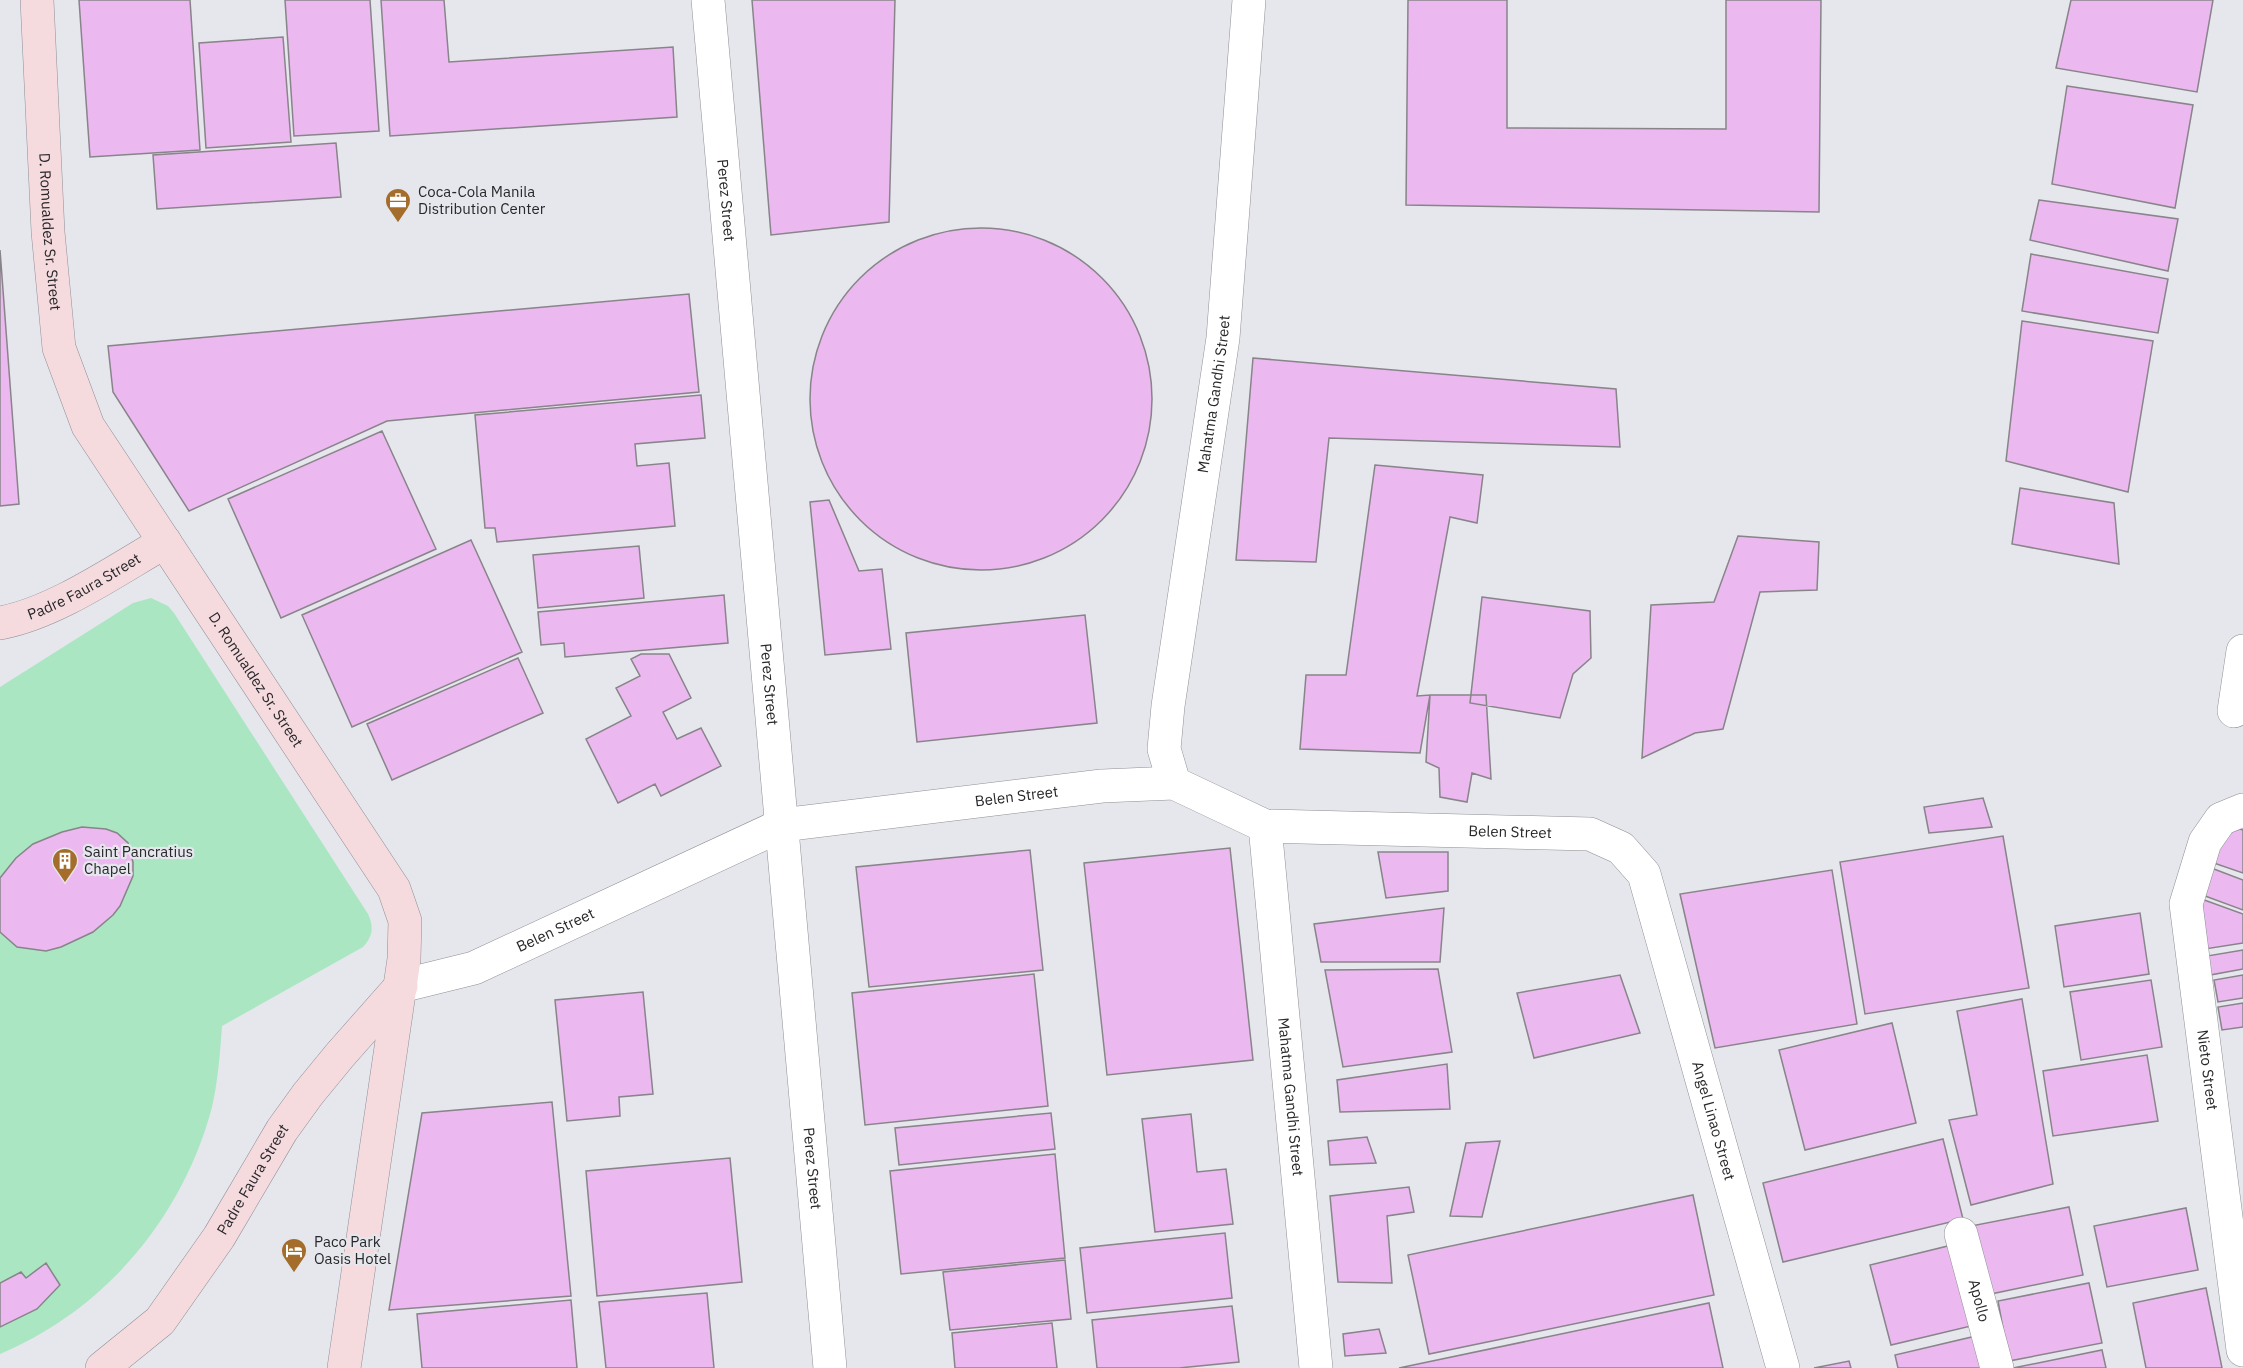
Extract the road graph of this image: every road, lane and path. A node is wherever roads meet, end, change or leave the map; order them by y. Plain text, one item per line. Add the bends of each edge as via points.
1 (36, 0) edge
2 (708, 0) edge
3 (1249, 0) edge
4 (165, 542) junction
5 (0, 623) edge
6 (2243, 651) edge
7 (2234, 711) dead end
8 (1174, 783) junction
9 (2243, 810) edge
10 (782, 825) junction
11 (1265, 826) junction
12 (1644, 874) joint
13 (401, 986) junction
14 (1961, 1234) dead end
15 (2243, 1350) edge
16 (102, 1368) edge
17 (344, 1368) edge
18 (830, 1368) edge
19 (1316, 1368) edge
20 (1784, 1368) edge
21 (1997, 1368) edge

1 - 4 main road, D. Romualdez Sr. Street via 48,232 59,348 88,426
2 - 10 street, Perez Street
3 - 8 street, Mahatma Gandhi Street via 1223,338 1167,717 1164,749
4 - 5 main road, Padre Faura Street via 68,597 21,619
4 - 13 main road, D. Romualdez Sr. Street via 394,889 405,921
6 - 7 street
8 - 10 street, Belen Street via 1102,786
8 - 11 street, Belen Street
9 - 15 street, Nieto Street via 2221,819 2205,842 2186,904
10 - 13 street, Belen Street via 474,968
10 - 18 street, Perez Street
11 - 12 street, Belen Street via 1590,834 1621,848
11 - 19 street, Mahatma Gandhi Street
12 - 20 street, Angel Linao Street
13 - 16 main road, Padre Faura Street via 340,1054 282,1130 219,1237 160,1321
13 - 17 main road, D. Romualdez Sr. Street
14 - 21 street, Apollo

